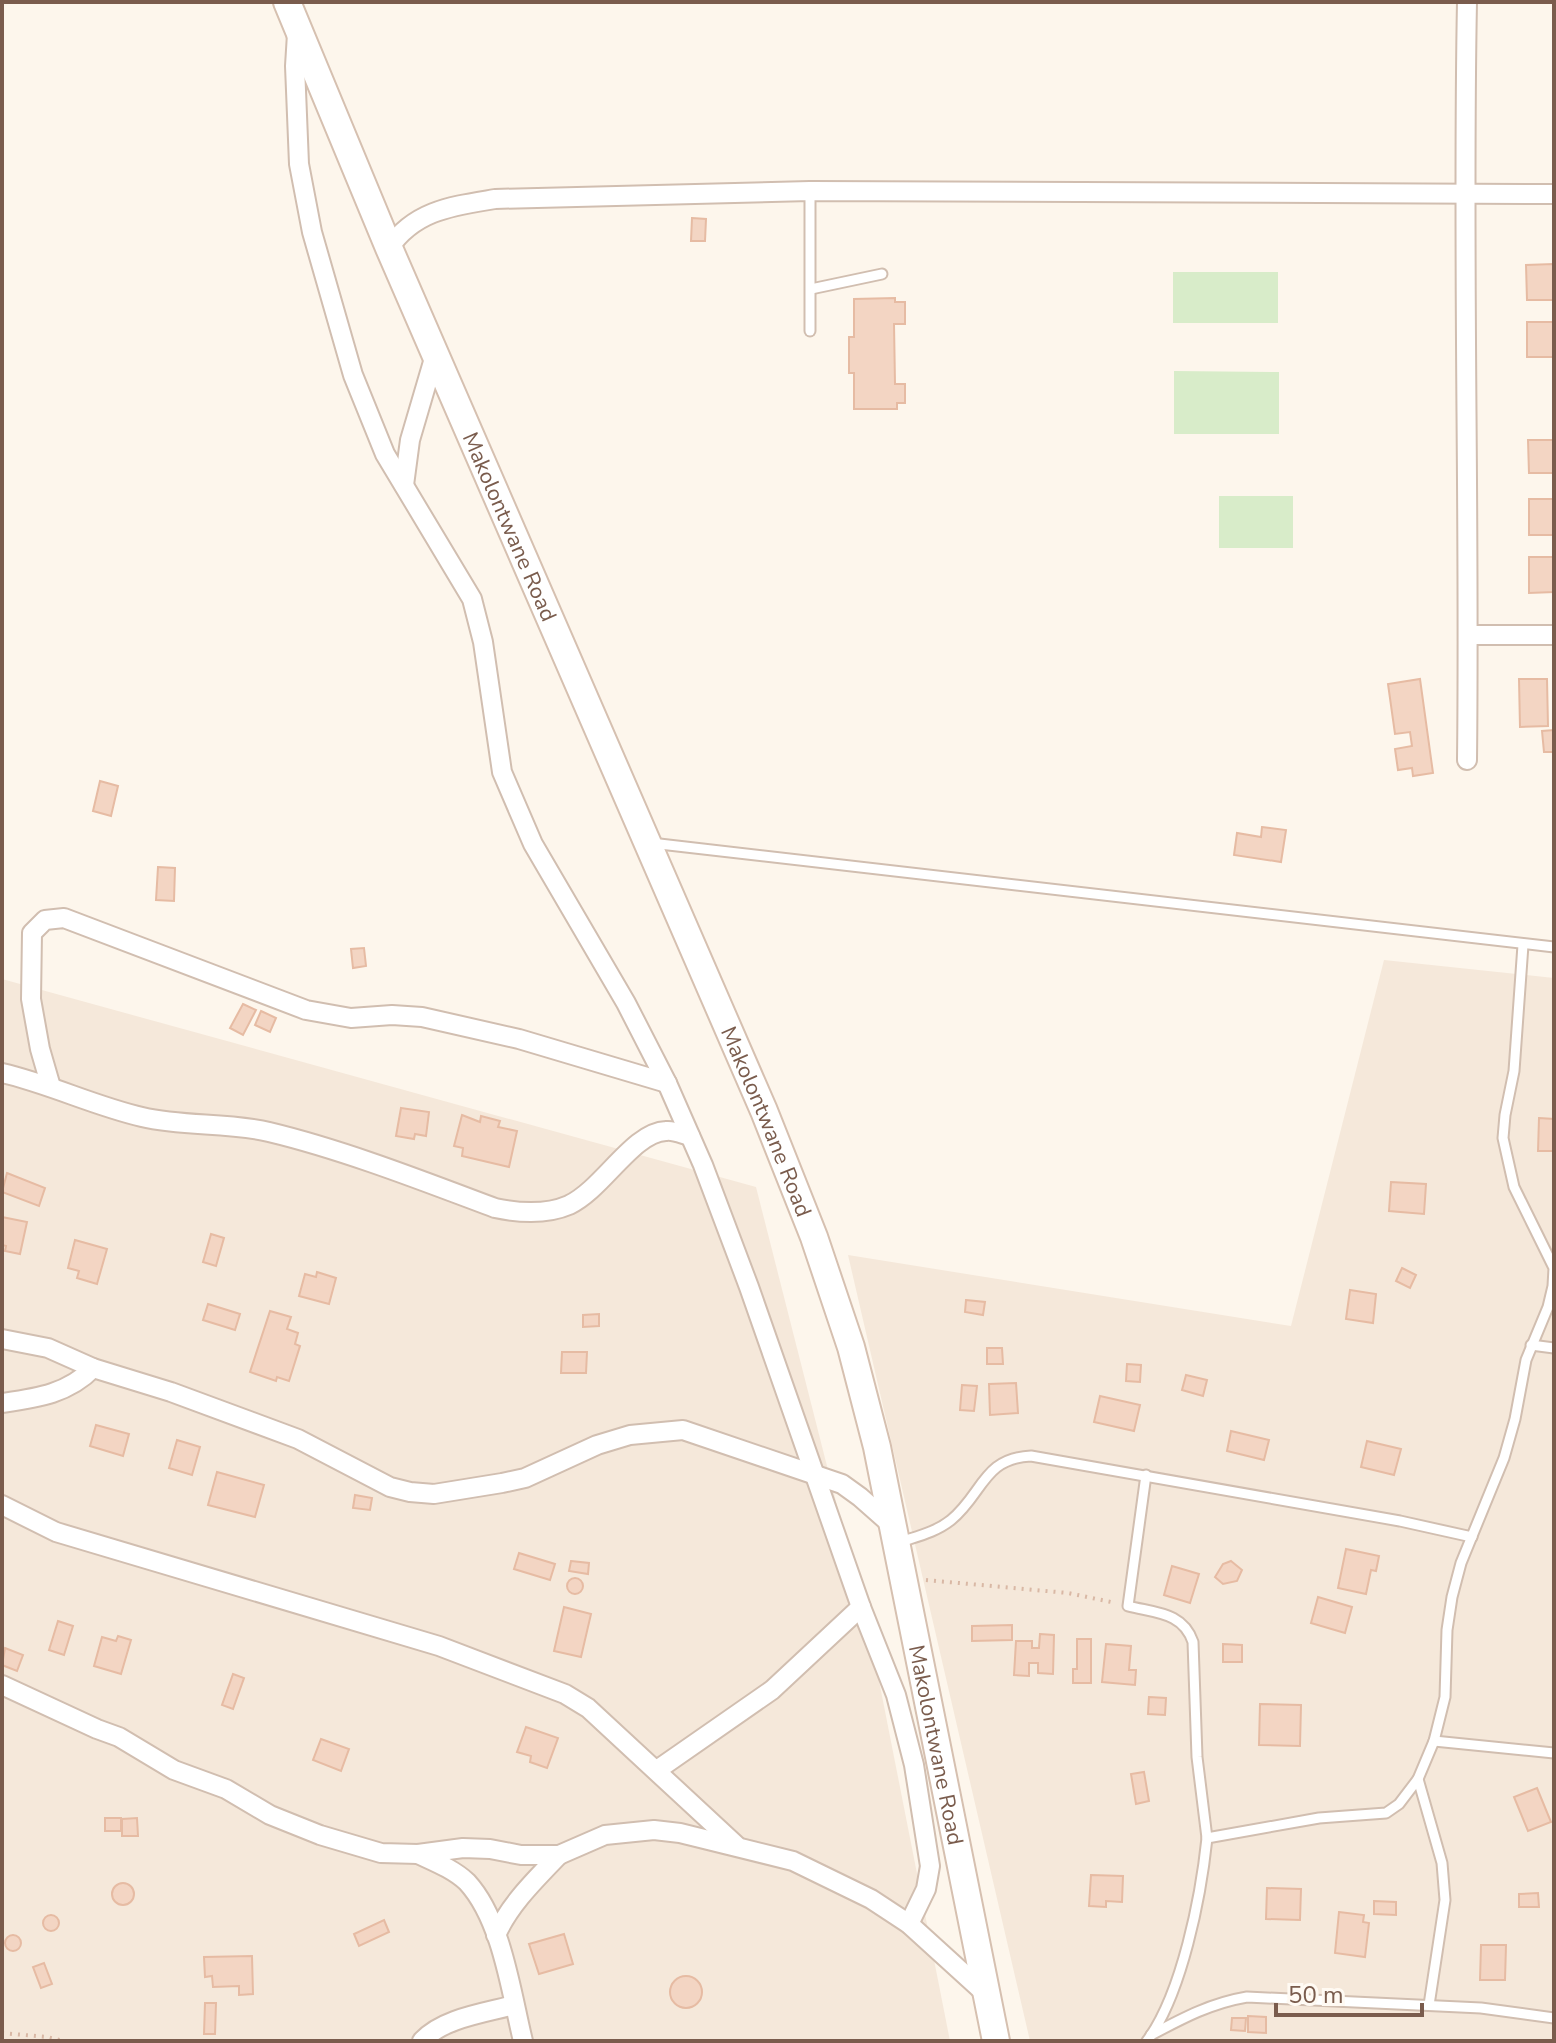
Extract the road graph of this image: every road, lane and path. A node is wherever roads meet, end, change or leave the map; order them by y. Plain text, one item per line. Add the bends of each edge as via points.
1 (1467, 2) edge
2 (292, 14) edge
3 (810, 191) junction
4 (1463, 194) junction
5 (1554, 194) edge
6 (389, 248) junction
7 (882, 274) dead end
8 (811, 289) junction
9 (810, 331) dead end
10 (435, 355) junction
11 (404, 485) junction
12 (1468, 635) junction
13 (1554, 635) edge
14 (1467, 760) dead end
15 (646, 842) junction
16 (1523, 945) junction
17 (1554, 947) edge
18 (2, 1073) edge
19 (667, 1083) junction
20 (51, 1087) junction
21 (690, 1136) junction
22 (2, 1339) edge
23 (1531, 1345) junction
24 (1554, 1348) edge
25 (93, 1368) junction
26 (2, 1403) edge
27 (813, 1473) junction
28 (1146, 1475) junction
29 (2, 1505) edge
30 (895, 1535) junction
31 (1472, 1537) junction
32 (904, 1577) junction
33 (1128, 1606) junction
34 (861, 1607) junction
35 (2, 1685) edge
36 (1434, 1741) junction
37 (1554, 1753) edge
38 (657, 1770) junction
39 (1418, 1779) junction
40 (1207, 1838) junction
41 (929, 1846) junction
42 (739, 1847) junction
43 (418, 1854) junction
44 (559, 1855) junction
45 (962, 1877) junction
46 (909, 1924) junction
47 (496, 1935) junction
48 (986, 1994) junction
49 (514, 2005) junction
50 (1429, 2005) junction
51 (1554, 2018) edge
52 (2, 2033) edge
53 (1149, 2038) edge
54 (64, 2041) edge
55 (422, 2041) edge
56 (523, 2041) edge
57 (996, 2041) edge

1 - 4 street
2 - 6 main road, Makolontwane Road
2 - 11 street via 299,164 312,232 353,375 385,454
3 - 4 street
3 - 6 street via 495,199 449,207 413,222
3 - 8 lane
4 - 5 street
4 - 12 street
6 - 10 main road, Makolontwane Road
7 - 8 lane
8 - 9 lane
10 - 11 street via 410,440
10 - 15 main road, Makolontwane Road
11 - 19 street via 472,599 502,772 533,844
12 - 13 street
12 - 14 street
15 - 16 lane
15 - 30 main road, Makolontwane Road via 814,1237 851,1347
16 - 17 lane
16 - 23 lane via 1514,1071 1503,1138 1514,1187 1554,1268 1548,1307
18 - 20 street
19 - 20 street via 422,1017 351,1018 306,1010 64,918 45,920 32,933 31,999
19 - 21 street
20 - 21 street via 150,1119 281,1136 514,1212 570,1204 652,1134 671,1130
21 - 27 street
22 - 25 street via 48,1348
23 - 24 lane
23 - 31 lane via 1504,1458
25 - 26 street via 48,1395
25 - 27 street via 298,1439 390,1487 410,1492 434,1494 525,1478 597,1445 655,1431 683,1430
27 - 30 street via 860,1497
27 - 34 street
28 - 30 lane via 1015,1457 1001,1463 950,1521 933,1531
28 - 31 lane
28 - 33 lane
29 - 38 street via 56,1532 439,1646 541,1685 588,1708
30 - 32 main road, Makolontwane Road
31 - 36 lane via 1452,1597 1445,1697
32 - 33 path via 1068,1593
32 - 45 main road, Makolontwane Road
33 - 40 lane via 1179,1619 1189,1628
34 - 38 street via 772,1690
34 - 41 street via 896,1695
35 - 43 street via 119,1737 174,1770 226,1789 270,1815 381,1853
36 - 37 lane
36 - 39 lane
38 - 42 street
39 - 40 lane via 1386,1813 1319,1818
39 - 50 lane via 1445,1882
40 - 53 lane via 1180,1968
41 - 45 street
41 - 46 street via 926,1889
42 - 44 street via 680,1833 628,1831
42 - 46 street via 820,1873
43 - 44 street via 463,1848
43 - 47 street via 465,1880
44 - 47 street via 511,1909
45 - 48 main road, Makolontwane Road
46 - 48 street
47 - 49 street
48 - 57 main road, Makolontwane Road
49 - 55 street via 446,2025
49 - 56 street
50 - 51 lane
50 - 53 lane via 1247,1997 1203,2008
52 - 54 path

